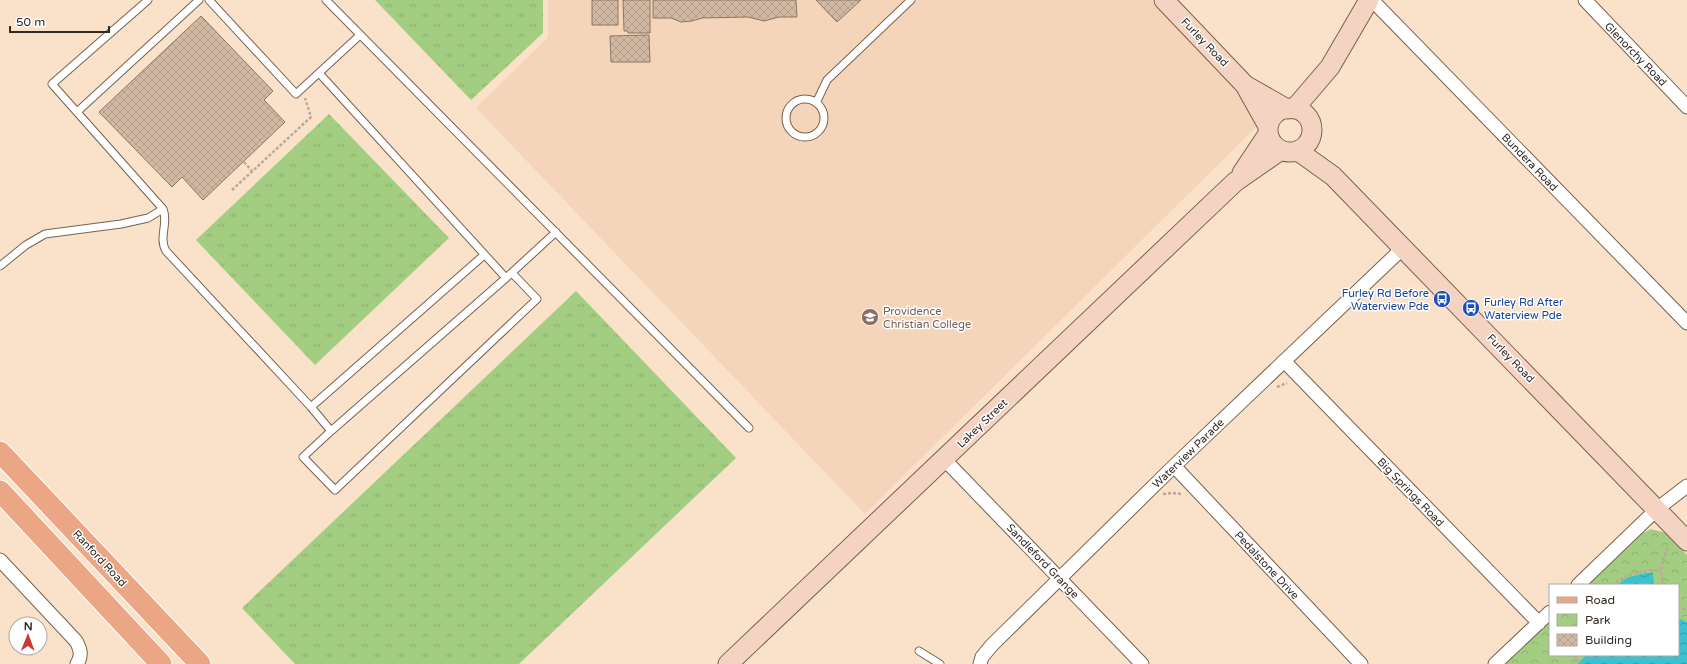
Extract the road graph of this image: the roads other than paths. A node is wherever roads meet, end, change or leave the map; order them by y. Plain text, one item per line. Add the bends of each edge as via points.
1 (148, 0) edge
2 (199, 0) edge
3 (209, 0) edge
4 (326, 0) edge
5 (911, 0) edge
6 (1164, 0) edge
7 (1369, 0) edge
8 (1372, 0) edge
9 (1584, 0) edge
10 (360, 35) junction
11 (319, 73) junction
12 (1245, 85) junction
13 (816, 103) junction
14 (1687, 107) edge
15 (77, 112) junction
16 (1300, 118) junction
17 (1268, 130) junction
18 (1290, 150) junction
19 (1333, 176) junction
20 (1235, 182) junction
21 (163, 209) junction
22 (556, 232) junction
23 (1404, 247) junction
24 (484, 255) junction
25 (0, 266) edge
26 (512, 273) junction
27 (506, 278) junction
28 (1687, 323) edge
29 (1284, 361) junction
30 (311, 407) junction
31 (749, 428) dead end
32 (331, 431) junction
33 (0, 452) edge
34 (944, 459) junction
35 (1174, 466) junction
36 (1687, 486) edge
37 (0, 491) edge
38 (1657, 509) junction
39 (1680, 542) edge
40 (0, 560) edge
41 (1060, 578) junction
42 (1579, 584) edge
43 (1549, 613) edge
44 (1539, 623) junction
45 (919, 651) dead end
46 (77, 664) edge
47 (161, 664) edge
48 (200, 664) edge
49 (728, 664) edge
50 (940, 664) edge
51 (980, 664) edge
52 (1142, 664) edge
53 (1361, 664) edge
54 (1495, 664) edge

1 - 15 lane via 52,84
2 - 15 lane
3 - 11 lane via 296,94
4 - 10 lane
5 - 13 lane via 827,80
6 - 12 street, Furley Road
7 - 16 street, Lakey Street
8 - 28 street, Bundera Road
9 - 14 street, Glenorchy Road
10 - 11 lane
10 - 22 lane
11 - 24 lane
12 - 16 street, Furley Road
12 - 17 street, Furley Road
13 - 13 lane via 823,113 819,130 802,137 791,131 786,120 789,108 799,100 805,99
15 - 21 lane
16 - 17 street, Lakey Street via 1275,115
16 - 18 street, Lakey Street via 1308,142
16 - 19 street, Furley Road
17 - 18 street via 1275,146
17 - 20 street, Lakey Street
18 - 19 street, Furley Road
18 - 20 street, Lakey Street
19 - 23 street, Furley Road
20 - 34 street, Lakey Street
21 - 25 lane via 148,218 121,224 45,234 26,245
21 - 30 lane via 166,215 163,230 163,245 166,252
22 - 26 lane
22 - 31 lane
23 - 29 street, Waterview Parade
23 - 38 street, Furley Road
24 - 27 lane
24 - 30 lane
26 - 27 lane
26 - 32 lane via 537,299 335,490 303,457
27 - 32 lane
29 - 35 street, Waterview Parade
29 - 44 street, Big Springs Road
30 - 32 lane
33 - 48 main road, Ranford Road
34 - 41 street, Sandleford Grange
34 - 49 street, Lakey Street
35 - 41 street, Waterview Parade
35 - 53 street, Pedalstone Drive
36 - 38 street
37 - 47 main road
38 - 39 street, Furley Road
38 - 42 street
40 - 46 street via 76,642 81,657
41 - 51 street, Waterview Parade via 992,645 982,657
41 - 52 street, Sandleford Grange
43 - 44 street
44 - 54 street
45 - 50 lane

